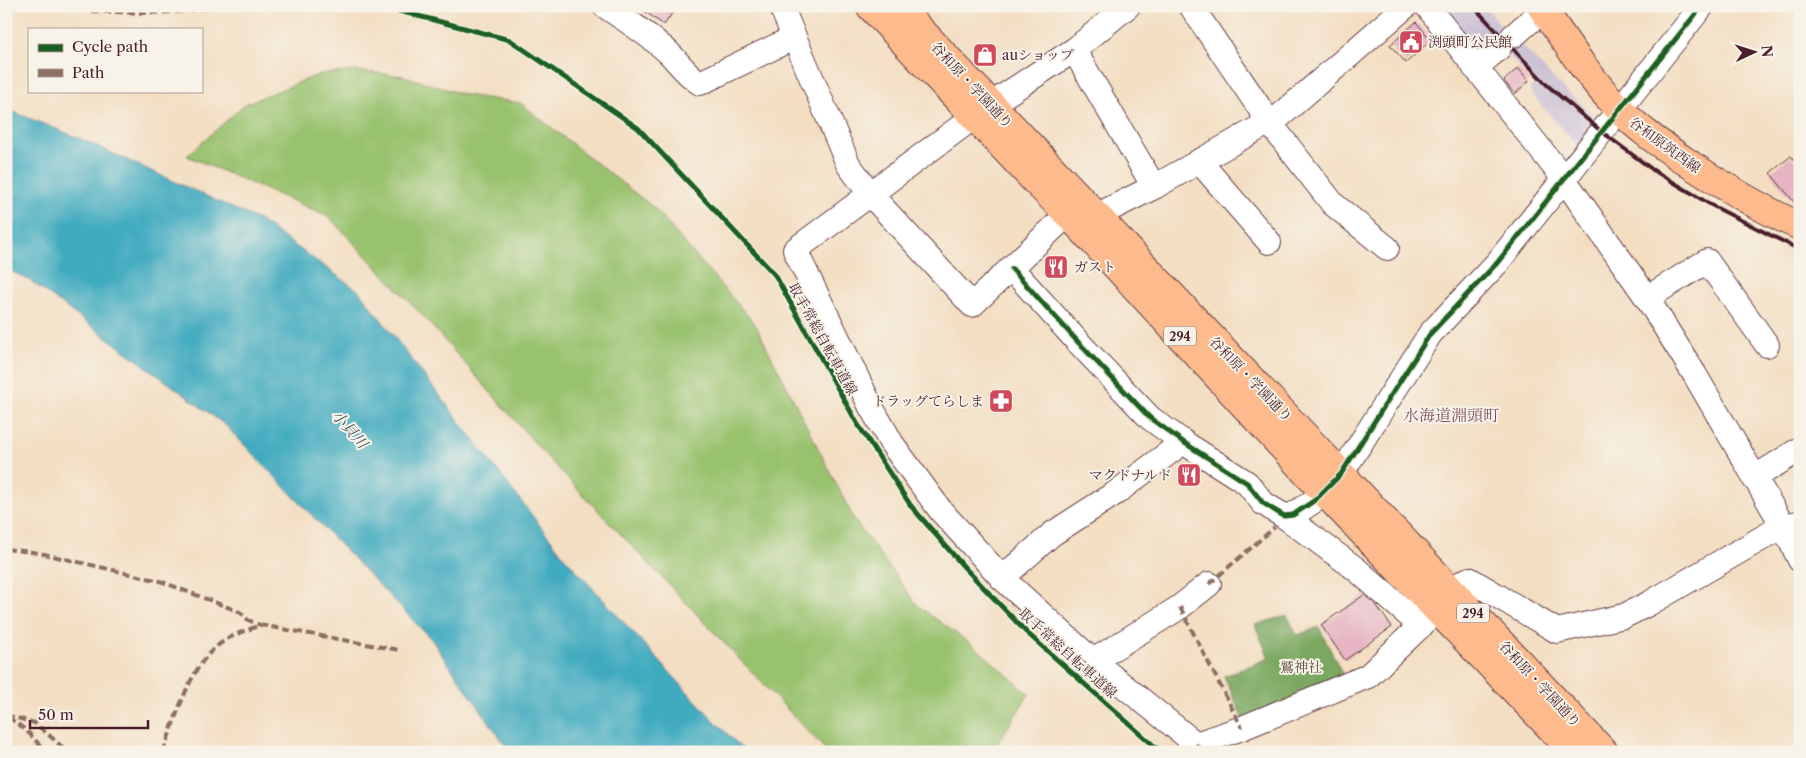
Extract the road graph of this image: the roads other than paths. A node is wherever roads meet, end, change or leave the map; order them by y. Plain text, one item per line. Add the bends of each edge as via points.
1 (605, 6) edge
2 (781, 6) edge
3 (870, 6) edge
4 (898, 6) edge
5 (1128, 6) edge
6 (1191, 6) edge
7 (1406, 6) edge
8 (1426, 6) edge
9 (1702, 6) edge
10 (1542, 8) edge
11 (793, 38) junction
12 (1074, 50) junction
13 (1475, 68) junction
14 (1620, 110) junction
15 (982, 111) junction
16 (1269, 122) junction
17 (1199, 162) junction
18 (1564, 179) junction
19 (1154, 187) junction
20 (871, 195) junction
21 (1068, 214) junction
22 (1096, 216) junction
23 (1796, 220) edge
24 (1269, 242) dead end
25 (1387, 248) dead end
26 (1012, 269) junction
27 (1647, 298) junction
28 (1767, 345) dead end
29 (1183, 442) junction
30 (1800, 449) edge
31 (1754, 478) junction
32 (1333, 483) junction
33 (1284, 516) junction
34 (1791, 524) edge
35 (1800, 560) edge
36 (1002, 578) junction
37 (1209, 584) dead end
38 (1436, 608) junction
39 (1093, 661) junction
40 (1574, 752) edge
41 (1604, 752) edge

1 - 11 street via 652,38 700,83
2 - 11 street
3 - 15 main road, 谷和原・学園通り / 294
4 - 15 main road, 谷和原・学園通り / 294
5 - 12 street
6 - 16 street
7 - 16 street via 1280,116
8 - 13 street
9 - 14 street
10 - 13 street
10 - 14 main road, 谷和原筑西線 via 1589,74
11 - 20 street via 848,164
12 - 15 street
12 - 19 street
13 - 18 street
14 - 18 street
14 - 23 main road, 谷和原筑西線 via 1659,144 1718,182
15 - 20 street
15 - 21 main road, 谷和原・学園通り / 294
15 - 22 main road, 谷和原・学園通り / 294
16 - 17 street
16 - 25 street via 1333,204
17 - 19 street
17 - 24 street
18 - 27 street
18 - 32 street via 1497,262 1430,334
19 - 22 street
20 - 26 street via 972,305
20 - 36 street via 795,250 892,444 941,511
21 - 26 street
21 - 32 main road, 谷和原・学園通り / 294
22 - 32 main road, 谷和原・学園通り / 294
26 - 29 street via 1150,418
27 - 28 street via 1707,261
27 - 31 street
29 - 33 street via 1247,483 1263,503
29 - 36 street via 1117,492 1052,534
30 - 31 street
31 - 34 street
32 - 33 street via 1293,515
32 - 38 main road, 谷和原・学園通り / 294
33 - 38 street via 1356,568
34 - 35 street
34 - 38 street via 1624,616 1557,631 1469,579
36 - 39 street
37 - 39 street via 1180,607
38 - 39 street via 1368,676 1196,744
38 - 40 main road, 谷和原・学園通り / 294
38 - 41 main road, 谷和原・学園通り / 294

